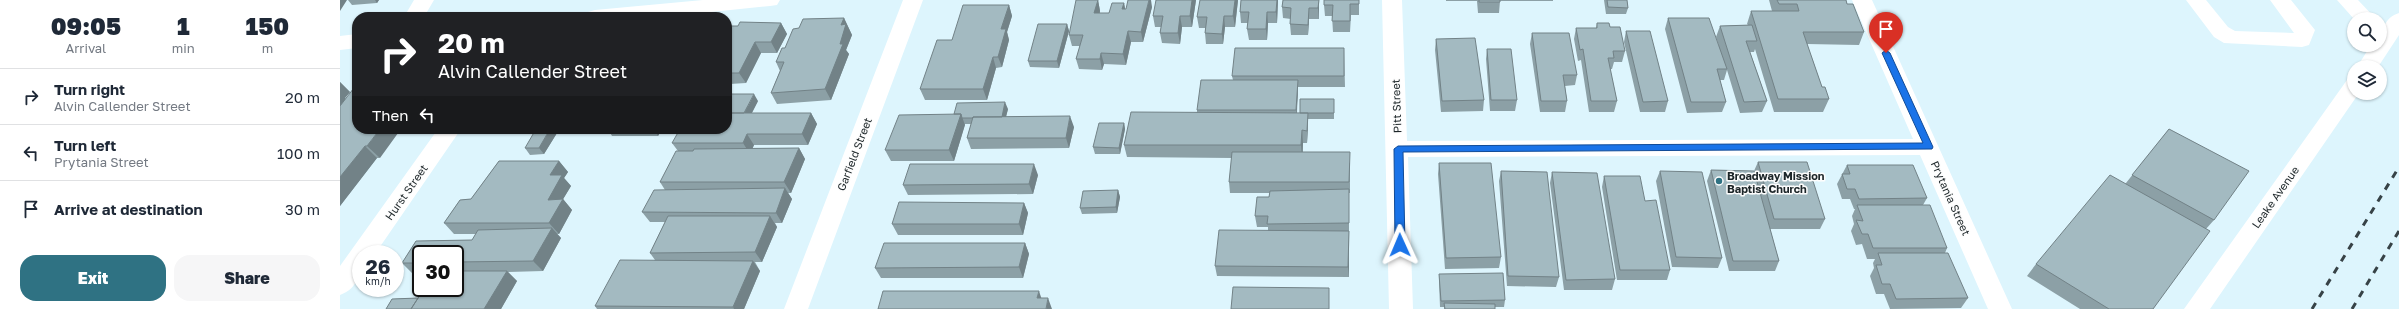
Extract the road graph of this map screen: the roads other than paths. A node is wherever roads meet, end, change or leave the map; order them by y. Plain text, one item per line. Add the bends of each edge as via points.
1 (424, 0) edge
2 (770, 0) edge
3 (913, 0) edge
4 (1392, 0) edge
5 (1862, 0) edge
6 (2196, 0) edge
7 (2280, 0) edge
8 (2347, 0) edge
9 (417, 12) edge
10 (646, 12) edge
11 (2359, 12) edge
12 (2399, 20) edge
13 (2387, 32) edge
14 (352, 42) edge
15 (340, 43) edge
16 (2347, 96) edge
17 (446, 134) edge
18 (1929, 147) junction
19 (1398, 149) junction
20 (367, 245) edge
21 (352, 267) edge
22 (340, 284) edge
23 (796, 309) edge
24 (1401, 309) edge
25 (2000, 309) edge
26 (2196, 309) edge

1 - 9 street
2 - 10 street
3 - 23 street, Garfield Street
4 - 19 street, Pitt Street
5 - 18 street, Prytania Street
6 - 7 street via 2222,32 2232,38 2302,40 2305,30
8 - 11 street
12 - 13 street
14 - 15 street
16 - 26 street, Leake Avenue
17 - 20 street, Hurst Street
18 - 19 street
18 - 25 street, Prytania Street
19 - 24 street, Pitt Street
21 - 22 street, Hurst Street

